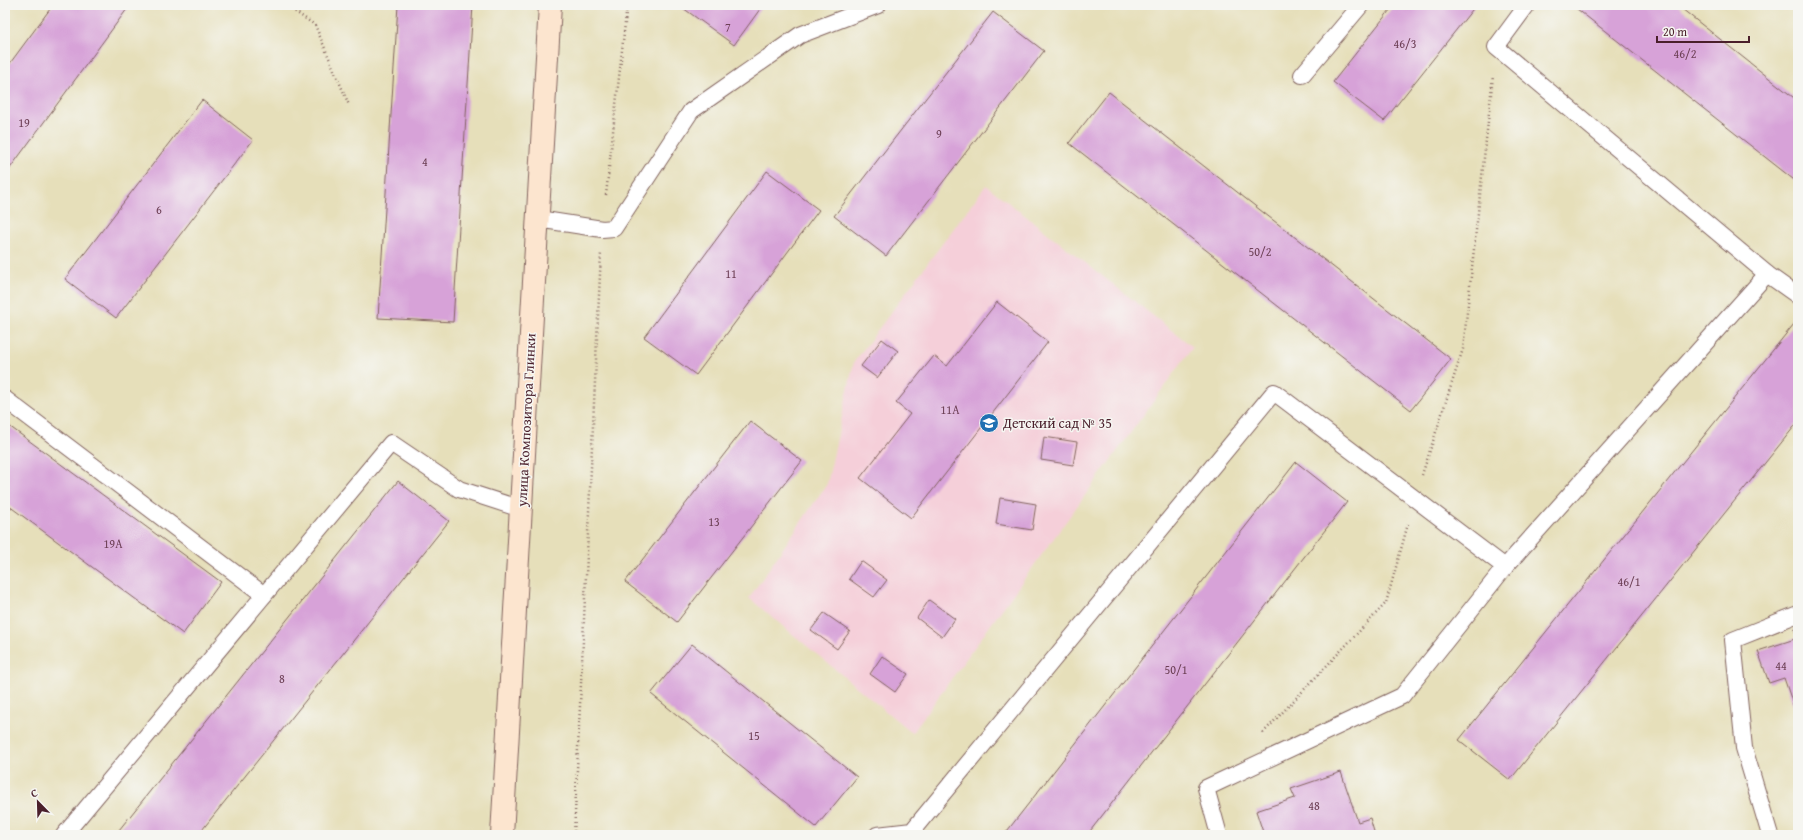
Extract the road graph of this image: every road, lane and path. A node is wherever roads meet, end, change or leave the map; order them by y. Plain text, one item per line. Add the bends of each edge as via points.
1 (285, 5) edge
2 (550, 5) edge
3 (627, 5) edge
4 (878, 5) edge
5 (1361, 5) edge
6 (1527, 5) edge
7 (1496, 47) junction
8 (1302, 75) dead end
9 (350, 105) dead end
10 (538, 219) junction
11 (602, 229) junction
12 (1767, 274) junction
13 (1798, 296) edge
14 (5, 399) edge
15 (1415, 498) junction
16 (521, 509) junction
17 (1505, 567) junction
18 (264, 595) junction
19 (1798, 614) edge
20 (1260, 736) dead end
21 (912, 833) edge
22 (64, 835) edge
23 (502, 835) edge
24 (574, 835) edge
25 (877, 835) edge
26 (1219, 835) edge
27 (1770, 835) edge

1 - 9 path via 315,25
2 - 10 street, улица Композитора Глинки
3 - 11 path
4 - 11 lane via 800,35 691,111 614,228
5 - 8 lane
6 - 7 lane
7 - 12 lane
7 - 15 path via 1463,349
10 - 11 lane
10 - 16 street, улица Композитора Глинки
11 - 24 path
12 - 13 lane
12 - 17 lane
14 - 18 lane
15 - 17 lane
15 - 20 path via 1386,603
15 - 21 lane via 1274,392
16 - 18 lane via 459,489 391,443
16 - 23 street, улица Композитора Глинки
17 - 26 lane via 1402,696 1206,788
18 - 22 lane
19 - 27 lane via 1733,640 1744,748
21 - 25 lane

